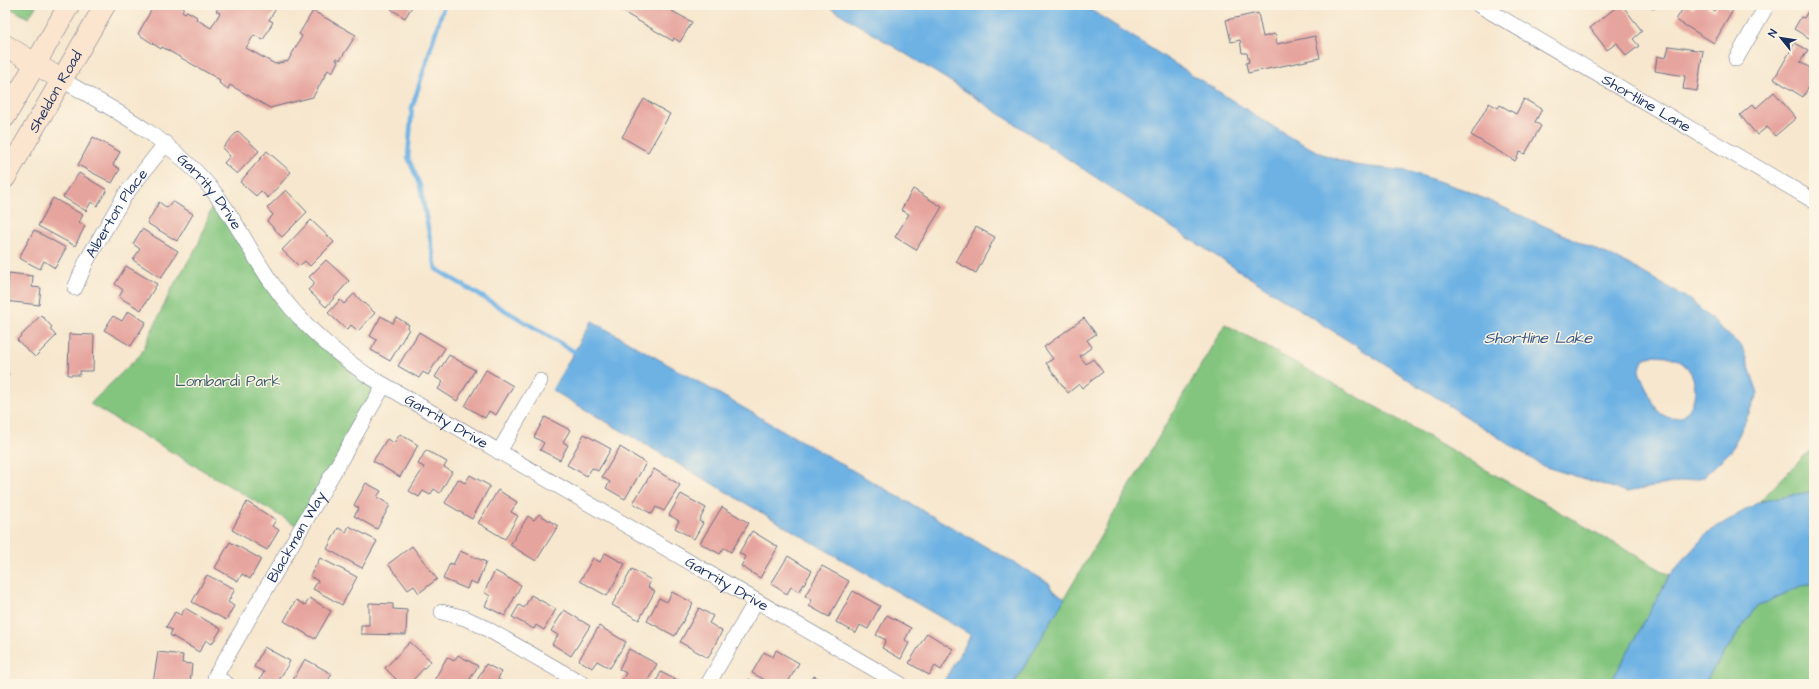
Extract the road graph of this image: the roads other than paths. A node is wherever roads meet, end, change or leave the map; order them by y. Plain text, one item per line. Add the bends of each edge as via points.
1 (69, 5) edge
2 (105, 5) edge
3 (1479, 5) edge
4 (1767, 5) edge
5 (5, 45) edge
6 (1736, 59) dead end
7 (36, 64) junction
8 (62, 80) junction
9 (5, 117) edge
10 (166, 144) junction
11 (5, 178) edge
12 (1814, 201) edge
13 (75, 288) dead end
14 (540, 381) dead end
15 (384, 385) junction
16 (499, 452) junction
17 (756, 601) junction
18 (442, 612) dead end
19 (227, 684) edge
20 (583, 684) edge
21 (708, 684) edge
22 (900, 684) edge

1 - 7 main road, Sheldon Road
2 - 8 main road, Sheldon Road
3 - 12 street, Shortline Lane
4 - 6 street
5 - 7 main road
7 - 8 main road
7 - 9 main road, Sheldon Road
8 - 10 street, Garrity Drive via 133,120
8 - 11 main road, Sheldon Road
10 - 13 street, Alberton Place via 125,195 87,260
10 - 15 street, Garrity Drive via 214,191 294,313 318,338 344,359
14 - 16 street
15 - 16 street, Garrity Drive
15 - 19 street, Blackman Way via 215,677
16 - 17 street, Garrity Drive
17 - 21 street
17 - 22 street, Garrity Drive
18 - 20 street via 482,626

